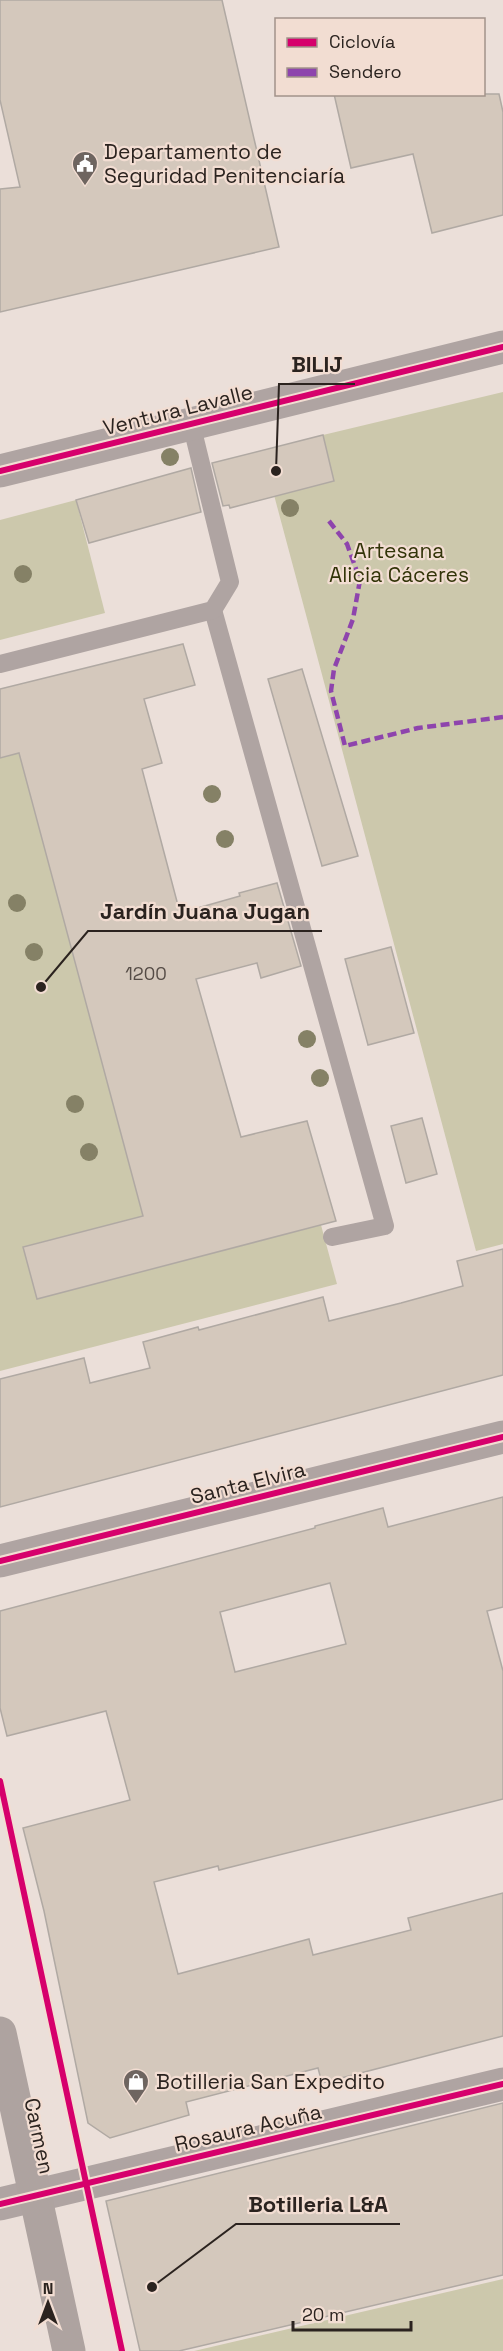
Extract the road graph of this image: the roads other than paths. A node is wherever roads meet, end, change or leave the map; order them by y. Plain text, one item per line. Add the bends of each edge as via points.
1 (503, 347) edge
2 (190, 423) junction
3 (0, 471) edge
4 (213, 610) junction
5 (0, 664) edge
6 (332, 1237) dead end
7 (503, 1437) edge
8 (0, 1561) edge
9 (0, 2034) edge
10 (503, 2084) edge
11 (36, 2196) junction
12 (0, 2204) edge
13 (69, 2351) edge

1 - 2 street, Ventura Lavalle
2 - 3 street, Ventura Lavalle
2 - 4 lane via 230,582
4 - 5 lane
4 - 6 lane via 385,1226
7 - 8 street, Santa Elvira
9 - 11 main road, Carmen
10 - 11 street, Rosaura Acuña
11 - 12 street, Rosaura Acuña
11 - 13 main road, Carmen

